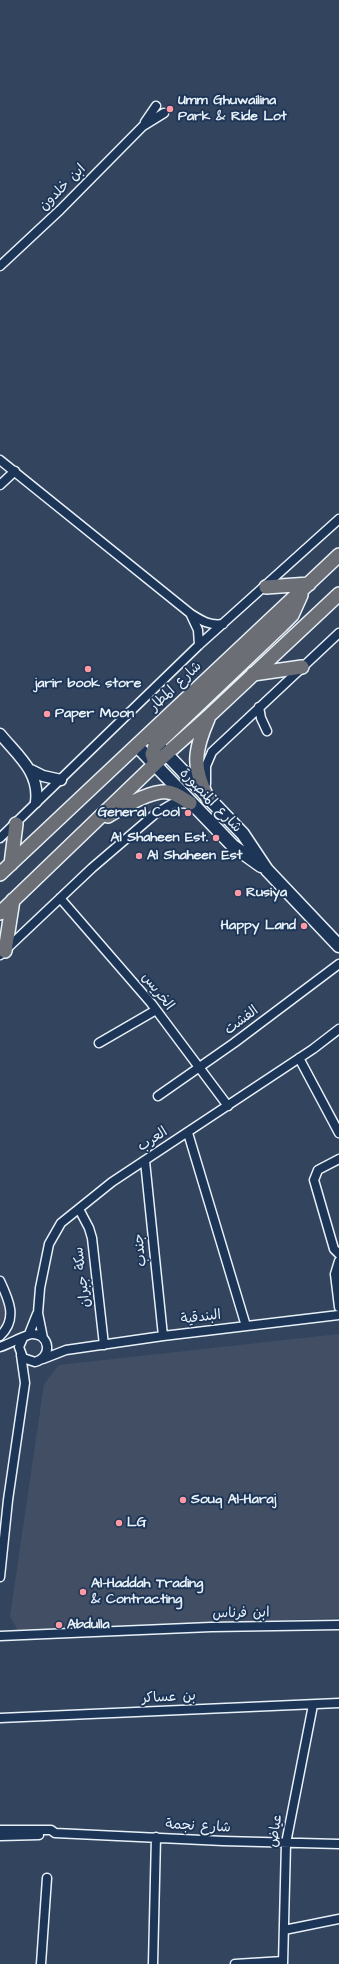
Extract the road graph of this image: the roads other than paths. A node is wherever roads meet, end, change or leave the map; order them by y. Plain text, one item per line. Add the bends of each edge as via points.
1 (156, 106) dead end
2 (164, 113) dead end
3 (142, 126) junction
4 (0, 266) edge
5 (0, 460) edge
6 (15, 472) junction
7 (0, 485) edge
8 (339, 519) edge
9 (339, 555) edge
10 (266, 587) junction
11 (306, 587) junction
12 (339, 594) edge
13 (191, 614) junction
14 (224, 624) junction
15 (339, 633) edge
16 (200, 645) junction
17 (302, 667) junction
18 (253, 674) junction
19 (259, 707) junction
20 (210, 715) junction
21 (267, 731) dead end
22 (0, 734) edge
23 (152, 740) junction
24 (137, 746) junction
25 (166, 755) junction
26 (155, 764) junction
27 (31, 770) junction
28 (61, 780) junction
29 (208, 799) junction
30 (36, 802) junction
31 (190, 803) junction
32 (16, 824) junction
33 (89, 828) junction
34 (0, 838) edge
35 (11, 864) junction
36 (271, 870) junction
37 (0, 874) edge
38 (60, 898) junction
39 (13, 900) junction
40 (0, 913) edge
41 (339, 946) edge
42 (2, 953) edge
43 (339, 964) edge
44 (156, 1010) junction
45 (339, 1029) edge
46 (99, 1043) dead end
47 (299, 1058) junction
48 (200, 1067) junction
49 (158, 1096) dead end
50 (228, 1106) junction
51 (188, 1133) junction
52 (339, 1133) edge
53 (339, 1159) edge
54 (145, 1161) junction
55 (79, 1208) junction
56 (339, 1254) edge
57 (339, 1261) edge
58 (0, 1281) edge
59 (339, 1307) edge
60 (38, 1313) junction
61 (339, 1314) edge
62 (246, 1326) junction
63 (0, 1336) edge
64 (26, 1336) junction
65 (163, 1336) junction
66 (44, 1340) junction
67 (104, 1346) junction
68 (2, 1347) edge
69 (66, 1350) junction
70 (20, 1353) junction
71 (43, 1359) junction
72 (35, 1362) junction
73 (26, 1383) junction
74 (0, 1577) edge
75 (339, 1625) edge
76 (0, 1636) edge
77 (339, 1703) edge
78 (313, 1705) junction
79 (0, 1718) edge
80 (0, 1830) edge
81 (55, 1833) junction
82 (0, 1836) edge
83 (156, 1838) junction
84 (286, 1843) junction
85 (339, 1844) edge
86 (47, 1878) dead end
87 (339, 1919) edge
88 (284, 1930) junction
89 (283, 1962) edge
90 (41, 1964) edge
91 (153, 1964) edge
92 (235, 1964) edge

1 - 3 street
2 - 3 street
3 - 4 street, ابن خلدون via 60,210
5 - 6 street
6 - 7 street
6 - 13 street
8 - 10 street, شارع المطار
9 - 11 main road, شارع المطار
10 - 11 main road
10 - 14 street, شارع المطار
11 - 23 main road, شارع المطار
12 - 18 main road
13 - 14 street via 202,622
13 - 16 street via 198,630
14 - 16 street, شارع المطار
15 - 17 street
16 - 28 street, شارع المطار
17 - 18 main road
17 - 19 street
18 - 20 main road
19 - 21 street
19 - 29 street via 212,752 205,773
20 - 25 main road
20 - 29 main road via 200,738 196,757 198,776
22 - 27 street
23 - 24 main road, شارع المطار
23 - 25 main road, شارع المنصورة
23 - 26 main road
24 - 26 main road, شارع المنصورة
24 - 35 main road, شارع المطار
25 - 26 main road
25 - 29 main road, شارع المنصورة
26 - 31 main road, شارع المنصورة
26 - 33 main road
27 - 28 street
27 - 30 street via 36,782
28 - 30 street, شارع المطار
29 - 36 main road, شارع المنصورة via 243,834
30 - 32 street, شارع المطار
31 - 33 main road via 173,793 155,793
31 - 36 main road, شارع المنصورة via 233,846
31 - 38 street via 172,804 163,808
32 - 34 street, شارع المطار
32 - 35 main road
33 - 39 main road
35 - 37 main road, شارع المطار
36 - 41 main road, شارع المنصورة
38 - 42 street
38 - 44 street, الخريس
39 - 40 main road
39 - 42 main road
43 - 48 street, الفشت
44 - 46 street
44 - 48 street, الخريس
45 - 47 street, العرب
47 - 50 street, العرب
47 - 52 street
48 - 49 street, الفشت
48 - 50 street, الخريس
50 - 51 street, العرب
51 - 54 street, العرب
51 - 62 street
53 - 56 street via 318,1170 314,1180 334,1249
54 - 55 street, العرب via 112,1182
54 - 65 street, جندب
55 - 60 street, العرب via 61,1223 49,1244
55 - 67 street, سكة جبران via 92,1238
57 - 59 street via 335,1274
58 - 63 street via 11,1312 9,1325
60 - 64 street, العرب
60 - 66 street, العرب
61 - 62 street, البندقية
62 - 65 street, البندقية
64 - 66 street via 36,1334
64 - 68 street
64 - 70 street via 21,1342
65 - 67 street, البندقية
66 - 69 street, البندقية
66 - 71 street via 47,1351
67 - 69 street, البندقية
68 - 70 street
69 - 71 street, البندقية
70 - 72 street via 26,1361
70 - 73 street
71 - 72 street
72 - 73 street
73 - 74 street via 8,1500
75 - 76 street, ابن فرناس via 211,1627
77 - 78 street, بن عساكر
78 - 79 street, بن عساكر
78 - 84 street, عياض
80 - 81 street, شارع نجمة via 51,1830
81 - 82 street, شارع نجمة
81 - 83 street, شارع نجمة
83 - 84 street, شارع نجمة
83 - 91 street
84 - 85 street, شارع نجمة
84 - 88 street, عياض
86 - 90 street
87 - 88 street
88 - 89 street, عياض
89 - 92 street

